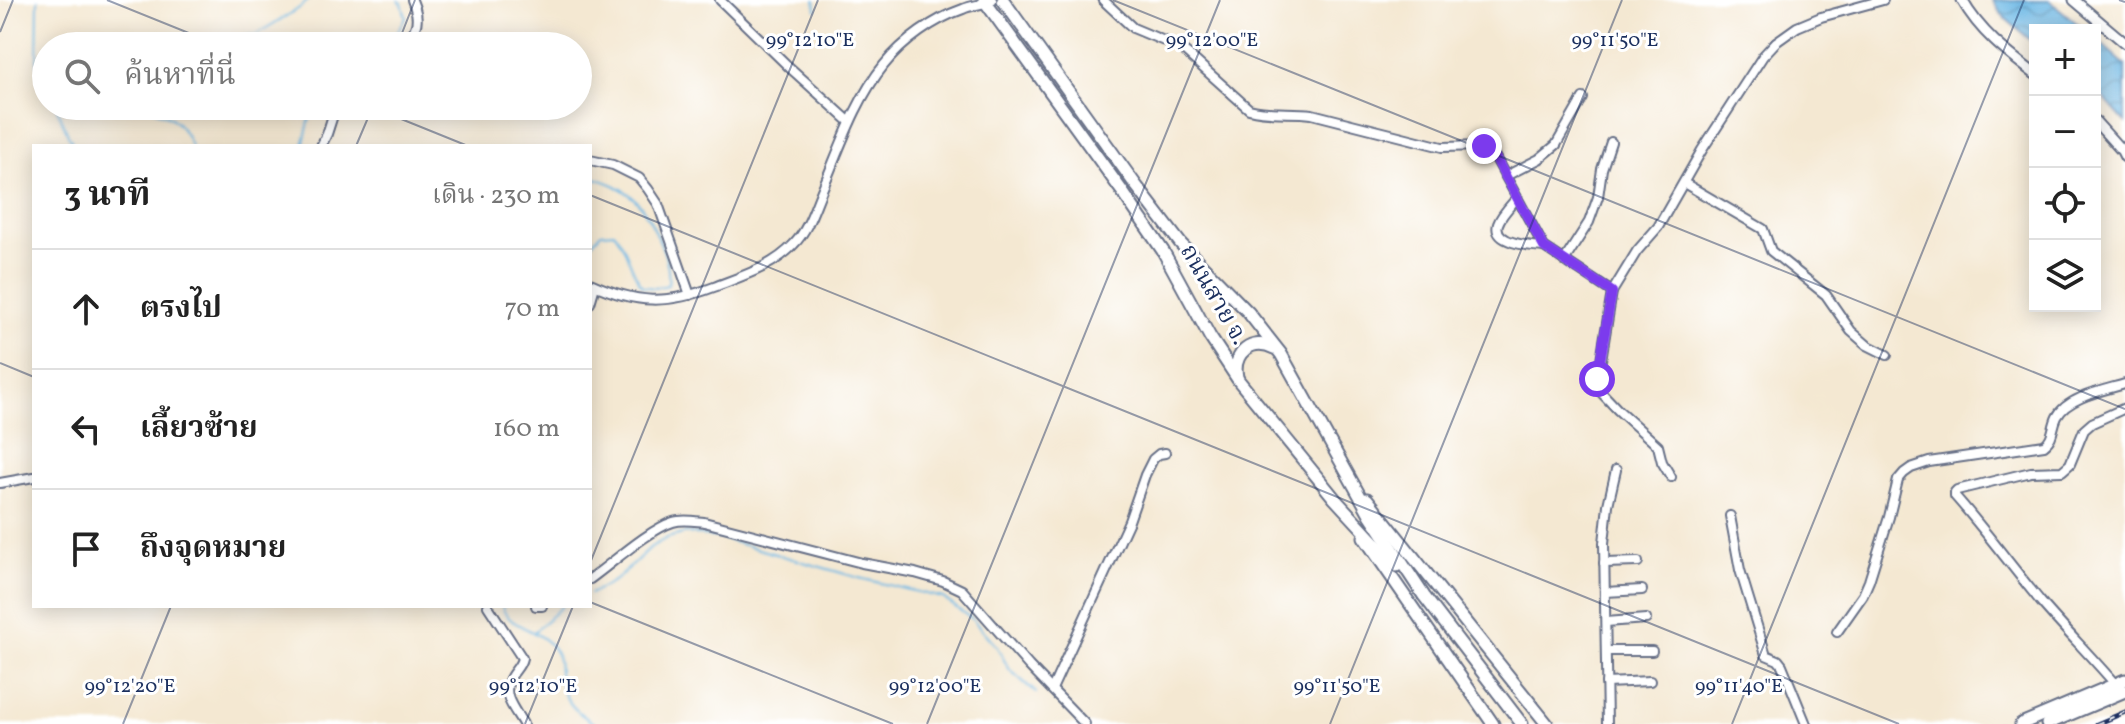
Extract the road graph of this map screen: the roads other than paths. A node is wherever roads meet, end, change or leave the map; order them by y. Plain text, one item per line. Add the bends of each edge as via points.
1 (412, 0) edge
2 (720, 0) edge
3 (1003, 0) edge
4 (1103, 0) edge
5 (1883, 0) edge
6 (1962, 0) edge
7 (2074, 0) edge
8 (987, 1) edge
9 (414, 32) edge
10 (2125, 43) edge
11 (2029, 69) edge
12 (1583, 98) dead end
13 (332, 120) edge
14 (850, 122) junction
15 (2101, 128) edge
16 (1611, 142) dead end
17 (322, 144) edge
18 (2125, 157) edge
19 (592, 160) edge
20 (1506, 176) junction
21 (1684, 183) junction
22 (1517, 198) junction
23 (1544, 247) junction
24 (1564, 261) junction
25 (593, 284) edge
26 (1612, 292) junction
27 (690, 295) junction
28 (1281, 354) junction
29 (1887, 355) dead end
30 (1239, 381) junction
31 (2125, 384) edge
32 (2125, 408) edge
33 (1165, 453) dead end
34 (1616, 470) dead end
35 (32, 477) edge
36 (1671, 477) dead end
37 (0, 483) edge
38 (1353, 483) junction
39 (1335, 499) junction
40 (1730, 516) dead end
41 (1638, 562) dead end
42 (1604, 563) junction
43 (592, 578) edge
44 (1642, 590) dead end
45 (1605, 592) junction
46 (1424, 596) junction
47 (489, 608) edge
48 (1646, 619) dead end
49 (1606, 622) junction
50 (1837, 632) dead end
51 (1606, 651) junction
52 (1652, 651) dead end
53 (1650, 681) dead end
54 (1606, 683) junction
55 (2122, 685) edge
56 (1052, 689) junction
57 (523, 724) edge
58 (1085, 724) edge
59 (1493, 724) edge
60 (1522, 724) edge
61 (1547, 724) edge
62 (1607, 724) edge
63 (1806, 724) edge
64 (2021, 724) edge
65 (2047, 724) edge

1 - 9 street via 418,14
2 - 14 street
3 - 28 main road, ถนนสาย จ. via 1181,244
4 - 20 street via 1133,28 1181,48 1249,109 1312,114 1442,147 1484,146
5 - 21 street via 1821,17 1776,42
6 - 11 street via 1993,41
7 - 10 street
8 - 14 street via 943,17 910,41 870,84
8 - 30 main road, ถนนสาย จ. via 1163,251
12 - 20 street via 1556,145
13 - 17 street
14 - 27 street via 796,243 759,269
15 - 18 street
16 - 24 street via 1589,222
19 - 27 street via 639,178 648,189
20 - 22 street
21 - 26 street
21 - 29 street via 1763,229 1771,251 1826,295 1851,331
22 - 23 street
22 - 23 street via 1498,231 1510,242
23 - 24 street
24 - 26 street
25 - 27 street via 650,301
26 - 36 street via 1597,385 1658,446
28 - 30 main road via 1260,343 1245,348 1236,361
28 - 38 main road, ถนนสาย จ.
30 - 39 main road, ถนนสาย จ.
31 - 50 street via 2063,408 2044,445 1929,462 1904,473 1869,581
32 - 55 street via 2084,430 2062,471 2031,472 1955,492 2040,600
33 - 56 street via 1153,459
34 - 42 street
35 - 37 street
38 - 46 main road, ถนนสาย จ.
38 - 61 main road
39 - 46 main road, ถนนสาย จ.
39 - 59 main road
40 - 63 street via 1766,655 1782,665
41 - 42 street
42 - 45 street
43 - 56 street via 672,522 704,522 962,590
44 - 45 street
45 - 49 street
46 - 60 main road, ถนนสาย จ.
47 - 57 street via 522,658 506,689
48 - 49 street
49 - 51 street
51 - 52 street
51 - 54 street
53 - 54 street
54 - 62 street
55 - 64 main road
55 - 65 main road
56 - 58 street

